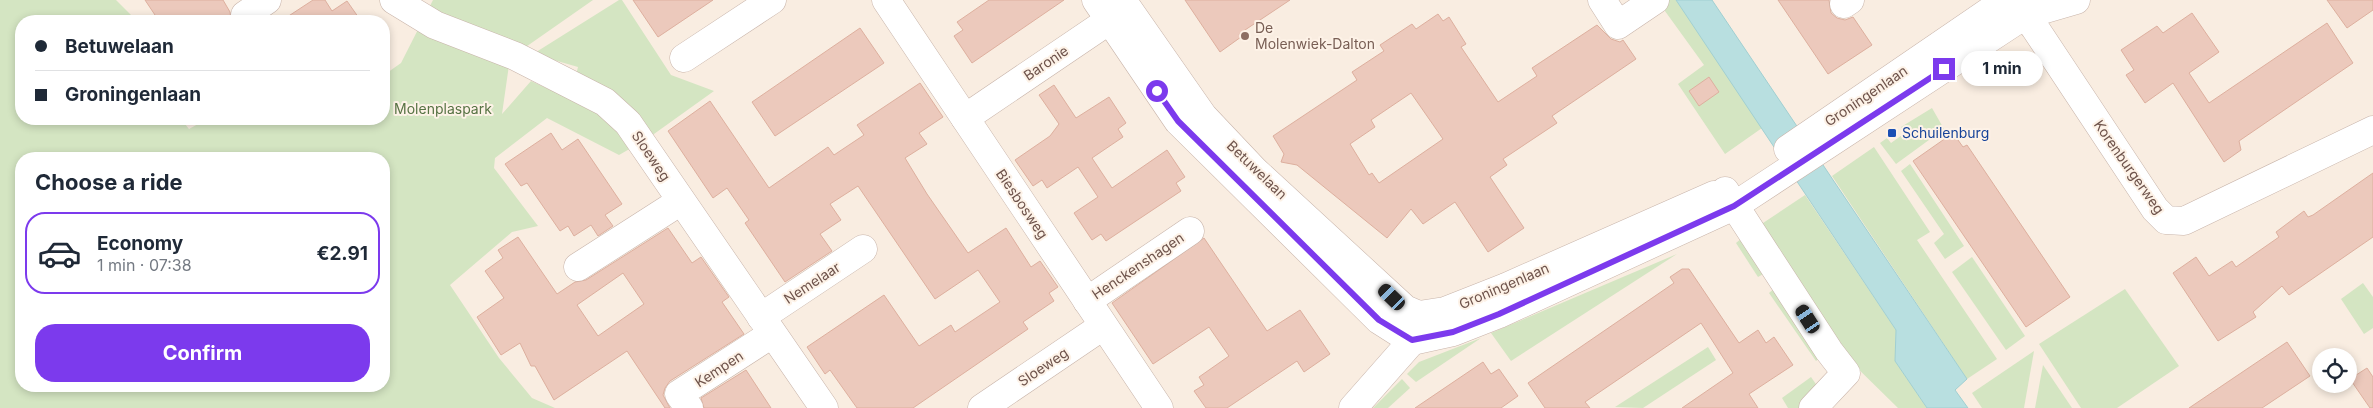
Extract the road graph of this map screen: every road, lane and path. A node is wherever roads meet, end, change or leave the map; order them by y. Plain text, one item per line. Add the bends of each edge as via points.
1 (394, 0) edge
2 (772, 0) edge
3 (886, 0) edge
4 (1602, 0) edge
5 (1655, 0) edge
6 (2076, 0) edge
7 (2015, 5) edge
8 (1114, 7) edge
9 (684, 58) dead end
10 (965, 118) junction
11 (2373, 130) edge
12 (1729, 199) junction
13 (681, 200) junction
14 (1190, 231) dead end
15 (863, 249) dead end
16 (578, 267) dead end
17 (1087, 301) junction
18 (767, 325) junction
19 (1103, 326) junction
20 (1416, 328) junction
21 (689, 408) edge
22 (824, 408) edge
23 (982, 408) edge
24 (1159, 408) edge
25 (1354, 408) edge
26 (1813, 408) edge

1 - 13 street, Sloeweg via 435,25 515,56 606,102 628,123
2 - 9 street
3 - 10 street, Biesbosweg
4 - 5 street via 1618,25
6 - 7 street, Groningenlaan
7 - 11 street, Korenburgerweg via 2155,209 2166,220 2184,221
7 - 12 street, Groningenlaan
8 - 10 street, Baronie
8 - 20 street, Betuwelaan via 1178,121 1379,320
10 - 17 street, Biesbosweg
12 - 20 street, Groningenlaan via 1445,311
12 - 26 street via 1846,373
13 - 16 street
13 - 18 street, Sloeweg
14 - 17 street, Henckenshagen
15 - 18 street, Nemelaar
17 - 19 street, Biesbosweg
18 - 21 street, Kempen via 679,394
18 - 22 street, Sloeweg
19 - 23 street, Sloeweg
19 - 24 street, Biesbosweg
20 - 25 street

